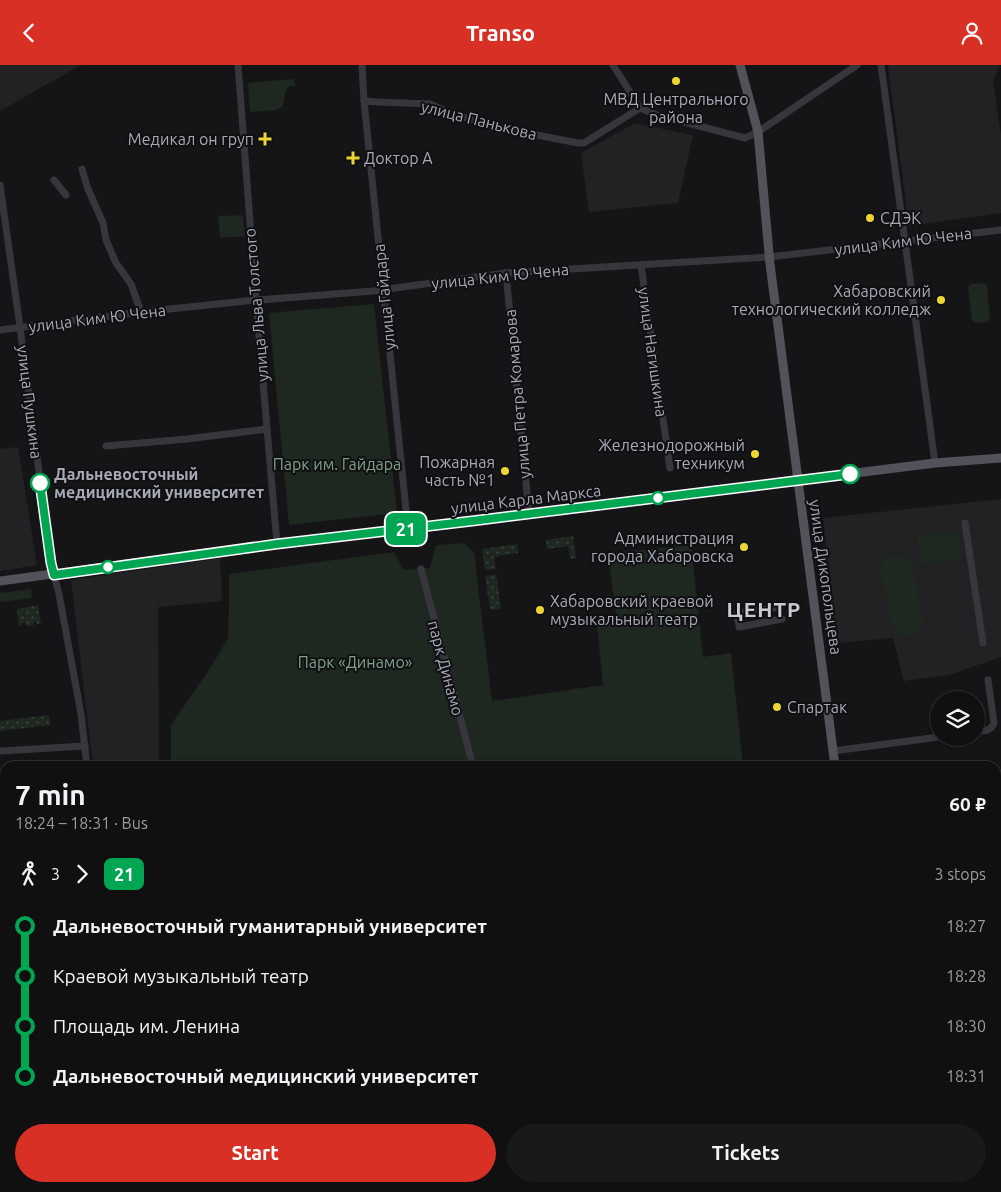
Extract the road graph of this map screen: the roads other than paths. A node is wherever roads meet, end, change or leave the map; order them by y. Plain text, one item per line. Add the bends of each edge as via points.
1 (238, 65) edge
2 (362, 65) edge
3 (613, 65) edge
4 (740, 65) edge
5 (857, 65) edge
6 (881, 65) edge
7 (364, 101) junction
8 (640, 108) junction
9 (758, 132) junction
10 (82, 169) dead end
11 (54, 180) dead end
12 (0, 185) edge
13 (66, 195) dead end
14 (1001, 230) edge
15 (905, 240) junction
16 (769, 257) junction
17 (641, 265) junction
18 (506, 273) junction
19 (384, 290) junction
20 (256, 300) junction
21 (141, 312) junction
22 (20, 327) junction
23 (0, 330) edge
24 (267, 429) junction
25 (106, 446) dead end
26 (1001, 458) edge
27 (935, 463) junction
28 (670, 468) dead end
29 (798, 481) junction
30 (529, 514) junction
31 (965, 523) dead end
32 (408, 529) junction
33 (277, 544) junction
34 (421, 569) dead end
35 (54, 575) junction
36 (0, 581) edge
37 (780, 607) dead end
38 (761, 609) junction
39 (782, 619) dead end
40 (763, 623) junction
41 (983, 643) dead end
42 (988, 680) dead end
43 (985, 731) edge
44 (930, 738) edge
45 (85, 746) junction
46 (0, 751) edge
47 (833, 751) junction
48 (86, 761) edge
49 (472, 761) edge
50 (834, 761) edge

1 - 20 street, улица Льва Толстого
2 - 7 street, улица Гайдара
3 - 8 street
4 - 9 main road, улица Дикопольцева
5 - 9 street
6 - 15 street
7 - 8 street, улица Панькова via 430,104 496,127 578,143 584,143
7 - 19 street, улица Гайдара
8 - 9 street via 744,138
9 - 16 main road, улица Дикопольцева
10 - 21 street via 103,223 106,240 131,285
11 - 13 street
12 - 22 street, улица Пушкина
14 - 15 street, улица Ким Ю Чена
15 - 16 street, улица Ким Ю Чена
15 - 27 street
16 - 17 street, улица Ким Ю Чена
16 - 29 main road, улица Дикопольцева
17 - 18 street, улица Ким Ю Чена
17 - 28 street, улица Нагишкина
18 - 19 street, улица Ким Ю Чена
18 - 30 street, улица Петра Комарова
19 - 20 street, улица Ким Ю Чена
19 - 32 street, улица Гайдара
20 - 21 street, улица Ким Ю Чена
20 - 24 street, улица Льва Толстого
21 - 22 street, улица Ким Ю Чена
22 - 23 street, улица Ким Ю Чена
22 - 35 street, улица Пушкина
24 - 25 street
24 - 33 street, улица Льва Толстого
26 - 27 main road, улица Карла Маркса
27 - 29 main road, улица Карла Маркса
29 - 30 main road, улица Карла Маркса
29 - 47 main road, улица Дикопольцева
30 - 32 main road, улица Карла Маркса
31 - 41 street
32 - 33 main road, улица Карла Маркса
33 - 35 main road, улица Карла Маркса
34 - 49 street, парк Динамо
35 - 36 main road, улица Карла Маркса
35 - 45 street, улица Пушкина
37 - 38 street
38 - 40 street
38 - 40 street via 737,613 738,624
39 - 40 street
42 - 43 street via 994,723
44 - 47 street
45 - 46 street
45 - 48 street, улица Пушкина
47 - 50 main road, улица Дикопольцева

